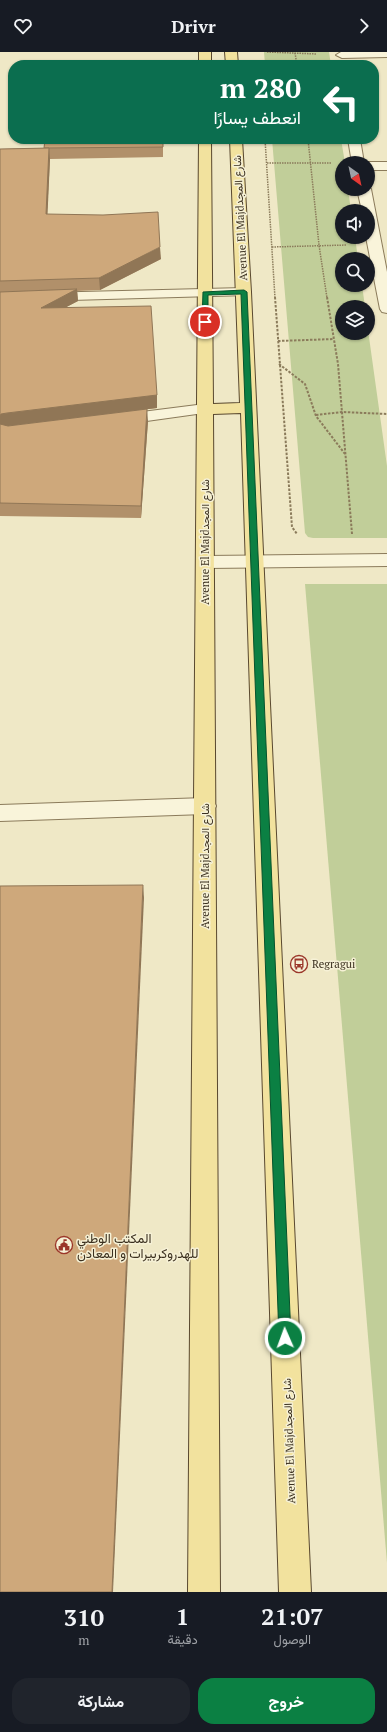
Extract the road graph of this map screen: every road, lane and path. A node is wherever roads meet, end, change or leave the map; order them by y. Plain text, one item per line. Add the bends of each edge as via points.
1 (267, 52) edge
2 (295, 53) junction
3 (387, 54) edge
4 (343, 57) edge
5 (296, 60) edge
6 (205, 144) edge
7 (236, 144) edge
8 (265, 144) edge
9 (308, 144) edge
10 (356, 144) edge
11 (359, 156) edge
12 (267, 163) junction
13 (310, 163) junction
14 (335, 163) edge
15 (375, 165) edge
16 (387, 166) edge
17 (375, 244) joint
18 (319, 245) junction
19 (272, 247) junction
20 (244, 292) junction
21 (205, 293) junction
22 (0, 298) edge
23 (387, 309) edge
24 (334, 338) junction
25 (278, 340) junction
26 (279, 364) junction
27 (248, 408) junction
28 (205, 410) junction
29 (342, 412) junction
30 (387, 414) edge
31 (316, 416) junction
32 (103, 421) edge
33 (346, 455) junction
34 (345, 536) dead end
35 (303, 537) dead end
36 (387, 560) edge
37 (205, 562) junction
38 (254, 562) junction
39 (205, 806) junction
40 (0, 813) edge
41 (204, 1592) edge
42 (295, 1592) edge

1 - 2 path
2 - 4 path
2 - 5 path
3 - 4 street
6 - 21 main road, Avenue El Majdشارع المجد
7 - 20 main road, Avenue El Majdشارع المجد
8 - 12 path
9 - 13 path
10 - 11 street
12 - 13 path
12 - 19 path
13 - 14 path
13 - 18 path
15 - 16 street
17 - 18 path
17 - 23 street
18 - 19 path
18 - 24 path
19 - 25 path
20 - 21 street
20 - 27 main road, Avenue El Majdشارع المجد
21 - 22 street
21 - 28 main road, Avenue El Majdشارع المجد
24 - 25 path
24 - 29 path
25 - 26 path
26 - 31 path via 305,384
26 - 35 path via 292,526 297,534
27 - 28 main road
27 - 38 main road, Avenue El Majdشارع المجد
28 - 32 street
28 - 37 main road, Avenue El Majdشارع المجد
29 - 30 path
29 - 31 path
29 - 33 path
31 - 33 path
33 - 34 path via 352,535
36 - 38 street
37 - 38 street
37 - 39 main road, Avenue El Majdشارع المجد
38 - 42 main road, Avenue El Majdشارع المجد
39 - 40 street
39 - 41 main road, Avenue El Majdشارع المجد

